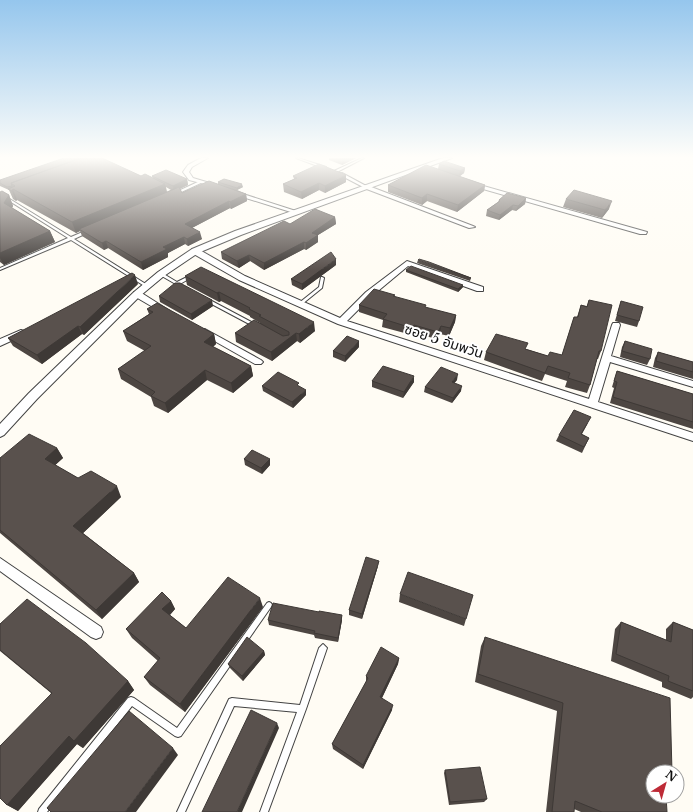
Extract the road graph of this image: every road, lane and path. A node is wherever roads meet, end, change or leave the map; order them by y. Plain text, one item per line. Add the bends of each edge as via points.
1 (2, 196) edge
2 (245, 196) edge
3 (341, 196) edge
4 (389, 196) edge
5 (514, 196) edge
6 (296, 212) junction
7 (471, 227) dead end
8 (92, 229) edge
9 (643, 232) dead end
10 (71, 238) junction
11 (195, 251) junction
12 (0, 269) edge
13 (196, 273) edge
14 (161, 274) junction
15 (322, 278) dead end
16 (177, 284) junction
17 (147, 286) junction
18 (184, 288) edge
19 (480, 289) dead end
20 (136, 294) junction
21 (203, 298) edge
22 (300, 304) junction
23 (177, 317) edge
24 (341, 322) junction
25 (616, 325) dead end
26 (197, 328) edge
27 (28, 329) edge
28 (262, 329) edge
29 (0, 343) edge
30 (606, 358) junction
31 (258, 362) dead end
32 (693, 384) edge
33 (593, 404) junction
34 (0, 432) edge
35 (693, 437) edge
36 (0, 564) edge
37 (269, 605) dead end
38 (96, 632) dead end
39 (323, 648) dead end
40 (302, 709) junction
41 (42, 812) edge
42 (181, 812) edge
43 (264, 812) edge

1 - 10 lane
2 - 6 street
3 - 6 street
4 - 7 street
5 - 9 street
6 - 11 street
8 - 10 lane
10 - 12 lane
10 - 17 lane via 130,278
11 - 14 street
11 - 22 street, ซอย 5 อัมพวัน via 242,278
13 - 16 lane
14 - 16 lane
14 - 17 street
15 - 22 lane via 321,287
16 - 18 lane
17 - 20 street
19 - 24 street via 407,263 369,294
20 - 23 street
20 - 34 street
21 - 28 lane
22 - 24 street, ซอย 5 อัมพวัน
24 - 33 street, ซอย 5 อัมพวัน
25 - 30 street
26 - 31 street
27 - 29 street
30 - 32 street
30 - 33 street
33 - 35 street, ซอย 5 อัมพวัน
36 - 38 street
37 - 41 lane via 178,733 131,701
39 - 40 lane
40 - 42 lane via 232,702
40 - 43 lane

